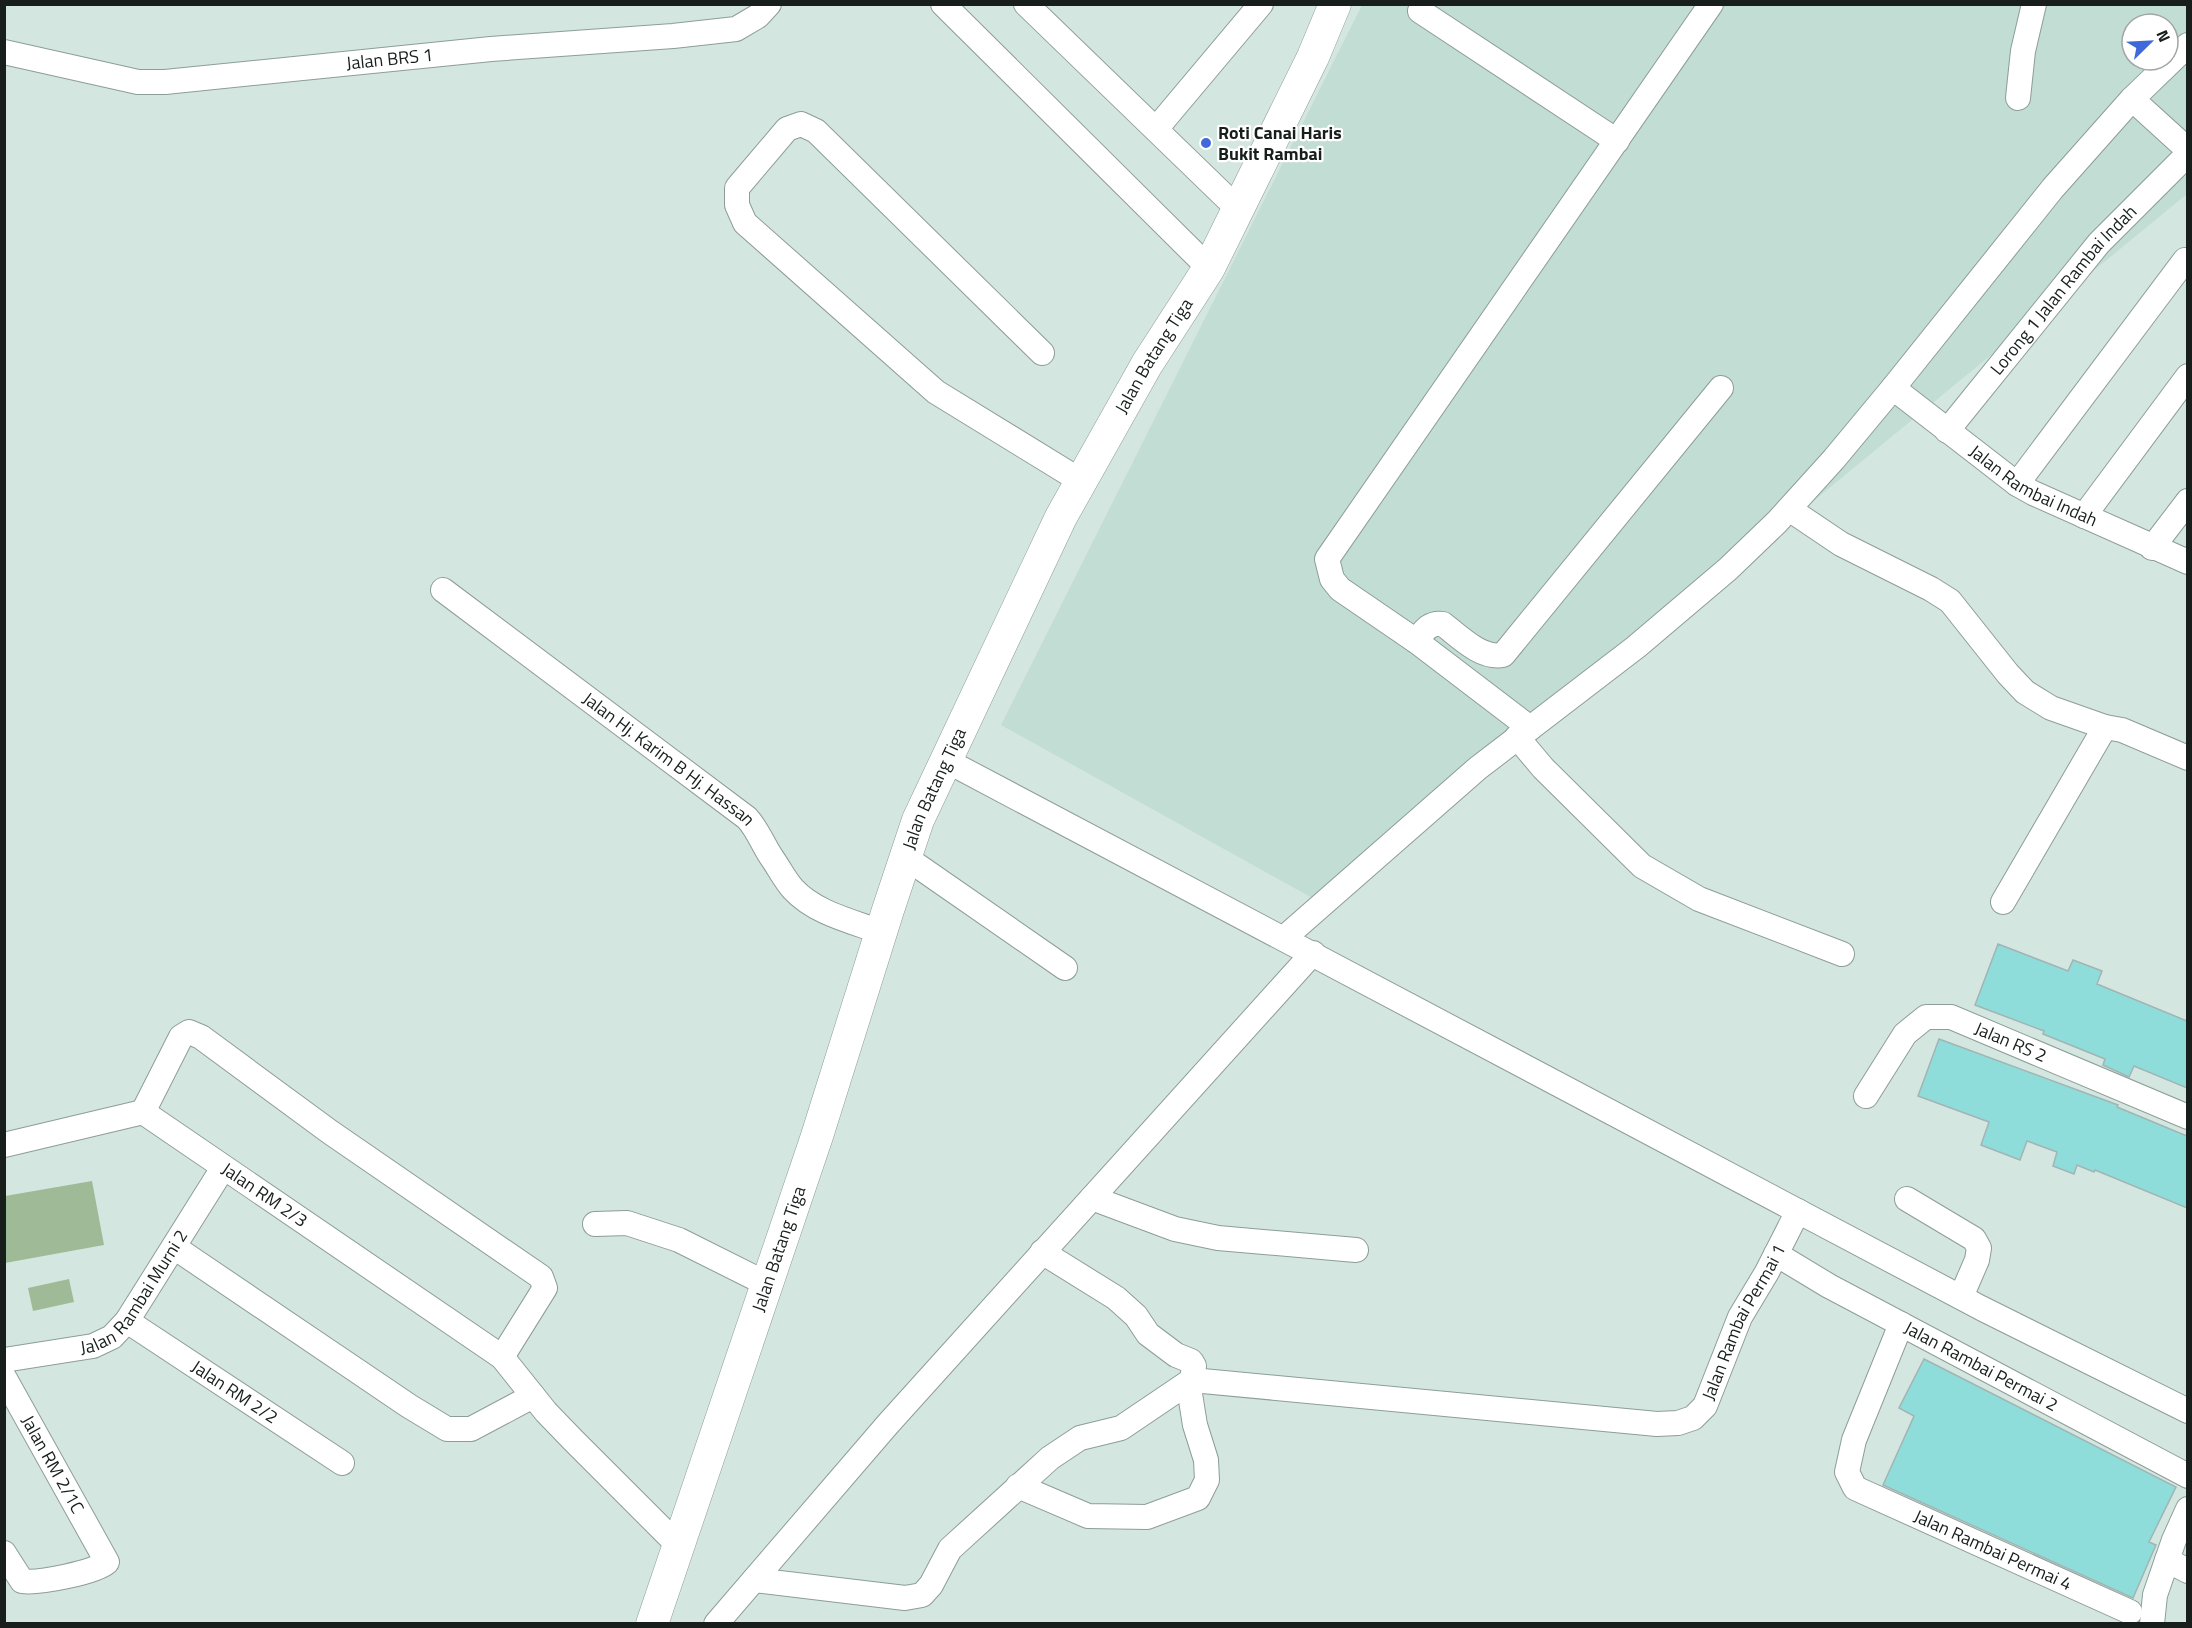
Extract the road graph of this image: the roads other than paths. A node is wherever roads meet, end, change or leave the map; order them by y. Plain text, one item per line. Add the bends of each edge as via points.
1 (769, 4) edge
2 (943, 4) edge
3 (1261, 4) edge
4 (1335, 4) edge
5 (1711, 4) edge
6 (2034, 4) edge
7 (1038, 8) edge
8 (1420, 11) dead end
9 (2187, 45) edge
10 (4, 52) edge
11 (2018, 98) dead end
12 (2132, 99) junction
13 (1156, 129) junction
14 (1617, 141) junction
15 (2187, 152) edge
16 (1239, 210) junction
17 (2185, 260) dead end
18 (1209, 268) junction
19 (1042, 353) dead end
20 (2187, 376) edge
21 (1721, 388) dead end
22 (1893, 388) junction
23 (1947, 431) junction
24 (1081, 481) junction
25 (2017, 484) junction
26 (2187, 501) edge
27 (1789, 509) junction
28 (2084, 516) junction
29 (2152, 548) junction
30 (2187, 562) edge
31 (443, 591) dead end
32 (1416, 641) junction
33 (2105, 727) junction
34 (1524, 733) junction
35 (2187, 758) edge
36 (947, 761) junction
37 (905, 857) junction
38 (2003, 902) dead end
39 (881, 932) junction
40 (1284, 938) junction
41 (1313, 953) junction
42 (1842, 954) dead end
43 (1065, 968) dead end
44 (1866, 1096) dead end
45 (143, 1112) junction
46 (2187, 1117) edge
47 (4, 1145) edge
48 (223, 1168) junction
49 (1092, 1197) junction
50 (1907, 1199) dead end
51 (1798, 1211) junction
52 (595, 1224) dead end
53 (174, 1247) junction
54 (1356, 1250) dead end
55 (1042, 1252) junction
56 (1776, 1254) junction
57 (767, 1284) junction
58 (1961, 1297) junction
59 (127, 1321) junction
60 (1901, 1324) junction
61 (502, 1357) junction
62 (4, 1360) edge
63 (4, 1377) edge
64 (1192, 1380) junction
65 (533, 1396) junction
66 (2187, 1411) edge
67 (342, 1463) dead end
68 (2187, 1476) edge
69 (1018, 1486) junction
70 (2187, 1509) edge
71 (678, 1545) junction
72 (4, 1553) edge
73 (2177, 1566) edge
74 (754, 1580) junction
75 (2130, 1612) dead end
76 (652, 1623) edge
77 (716, 1623) edge
78 (2152, 1623) edge

1 - 10 street, Jalan BRS 1 via 759,16 736,29 165,82 138,82
2 - 18 street
3 - 13 street
4 - 16 main road, Jalan Batang Tiga
5 - 14 street
6 - 11 street
7 - 13 street
8 - 14 street
9 - 12 street
12 - 15 street
12 - 22 street via 2053,188
13 - 16 street
14 - 32 street via 1328,559 1332,579 1341,589
15 - 23 street, Lorong 1 Jalan Rambai Indah via 2099,243
16 - 18 main road, Jalan Batang Tiga
17 - 25 street
18 - 24 main road, Jalan Batang Tiga via 1147,364
19 - 24 street via 816,131 801,124 787,129 737,188 737,205 745,224 936,392
20 - 28 street
21 - 32 street via 1503,655 1485,654 1443,624 1429,626
22 - 23 street, Jalan Rambai Indah
22 - 27 street
23 - 25 street, Jalan Rambai Indah
24 - 36 main road, Jalan Batang Tiga via 1060,517
25 - 28 street, Jalan Rambai Indah
26 - 29 street
27 - 33 street via 1841,544 1950,602 2025,692 2051,708
27 - 34 street via 1728,570 1636,648
28 - 29 street, Jalan Rambai Indah
29 - 30 street, Jalan Rambai Indah
31 - 39 street, Jalan Hj. Karim B Hj. Hassan via 747,818 794,889 811,904
32 - 34 street
33 - 35 street via 2122,730
33 - 38 street
34 - 40 street via 1478,768
34 - 42 street via 1551,776 1642,866 1699,899
36 - 37 main road, Jalan Batang Tiga
36 - 40 street
37 - 39 main road, Jalan Batang Tiga
37 - 43 street
39 - 57 main road, Jalan Batang Tiga
40 - 41 street
41 - 49 street
41 - 51 street
44 - 46 street, Jalan RS 2 via 1905,1034 1926,1017 1951,1017
45 - 47 street
45 - 48 street, Jalan RM 2/3
45 - 61 street via 181,1037 189,1032 201,1037 330,1132 541,1277 545,1288
48 - 53 street, Jalan Rambai Murni 2
48 - 61 street, Jalan RM 2/3
49 - 54 street via 1175,1229 1207,1236
49 - 55 street
50 - 58 street via 1974,1239 1979,1248
51 - 56 street, Jalan Rambai Permai 1
51 - 58 street
52 - 57 street via 627,1223 679,1240
53 - 59 street, Jalan Rambai Murni 2
53 - 65 street via 447,1429 471,1429
55 - 64 street via 1116,1298 1148,1334 1191,1361
55 - 74 street
56 - 60 street, Jalan Rambai Permai 2
56 - 64 street, Jalan Rambai Permai 1 via 1740,1317 1705,1406 1693,1418 1678,1423
57 - 71 main road, Jalan Batang Tiga
58 - 66 street
59 - 62 street, Jalan Rambai Murni 2 via 112,1337 93,1346
59 - 67 street, Jalan RM 2/2
60 - 68 street, Jalan Rambai Permai 2
60 - 75 street, Jalan Rambai Permai 4 via 1854,1440 1847,1472 1855,1488
61 - 65 street, Jalan RM 2/3
63 - 72 street, Jalan RM 2/1C via 107,1562 31,1583 22,1581
64 - 69 street via 1121,1428 1080,1438
64 - 69 street via 1190,1394 1208,1480 1198,1498 1147,1517 1088,1516
65 - 71 street, Jalan RM 2/3
69 - 74 street via 950,1549 922,1595 905,1598
70 - 73 street
71 - 76 main road, Jalan Batang Tiga
73 - 78 street via 2155,1595
74 - 77 street

